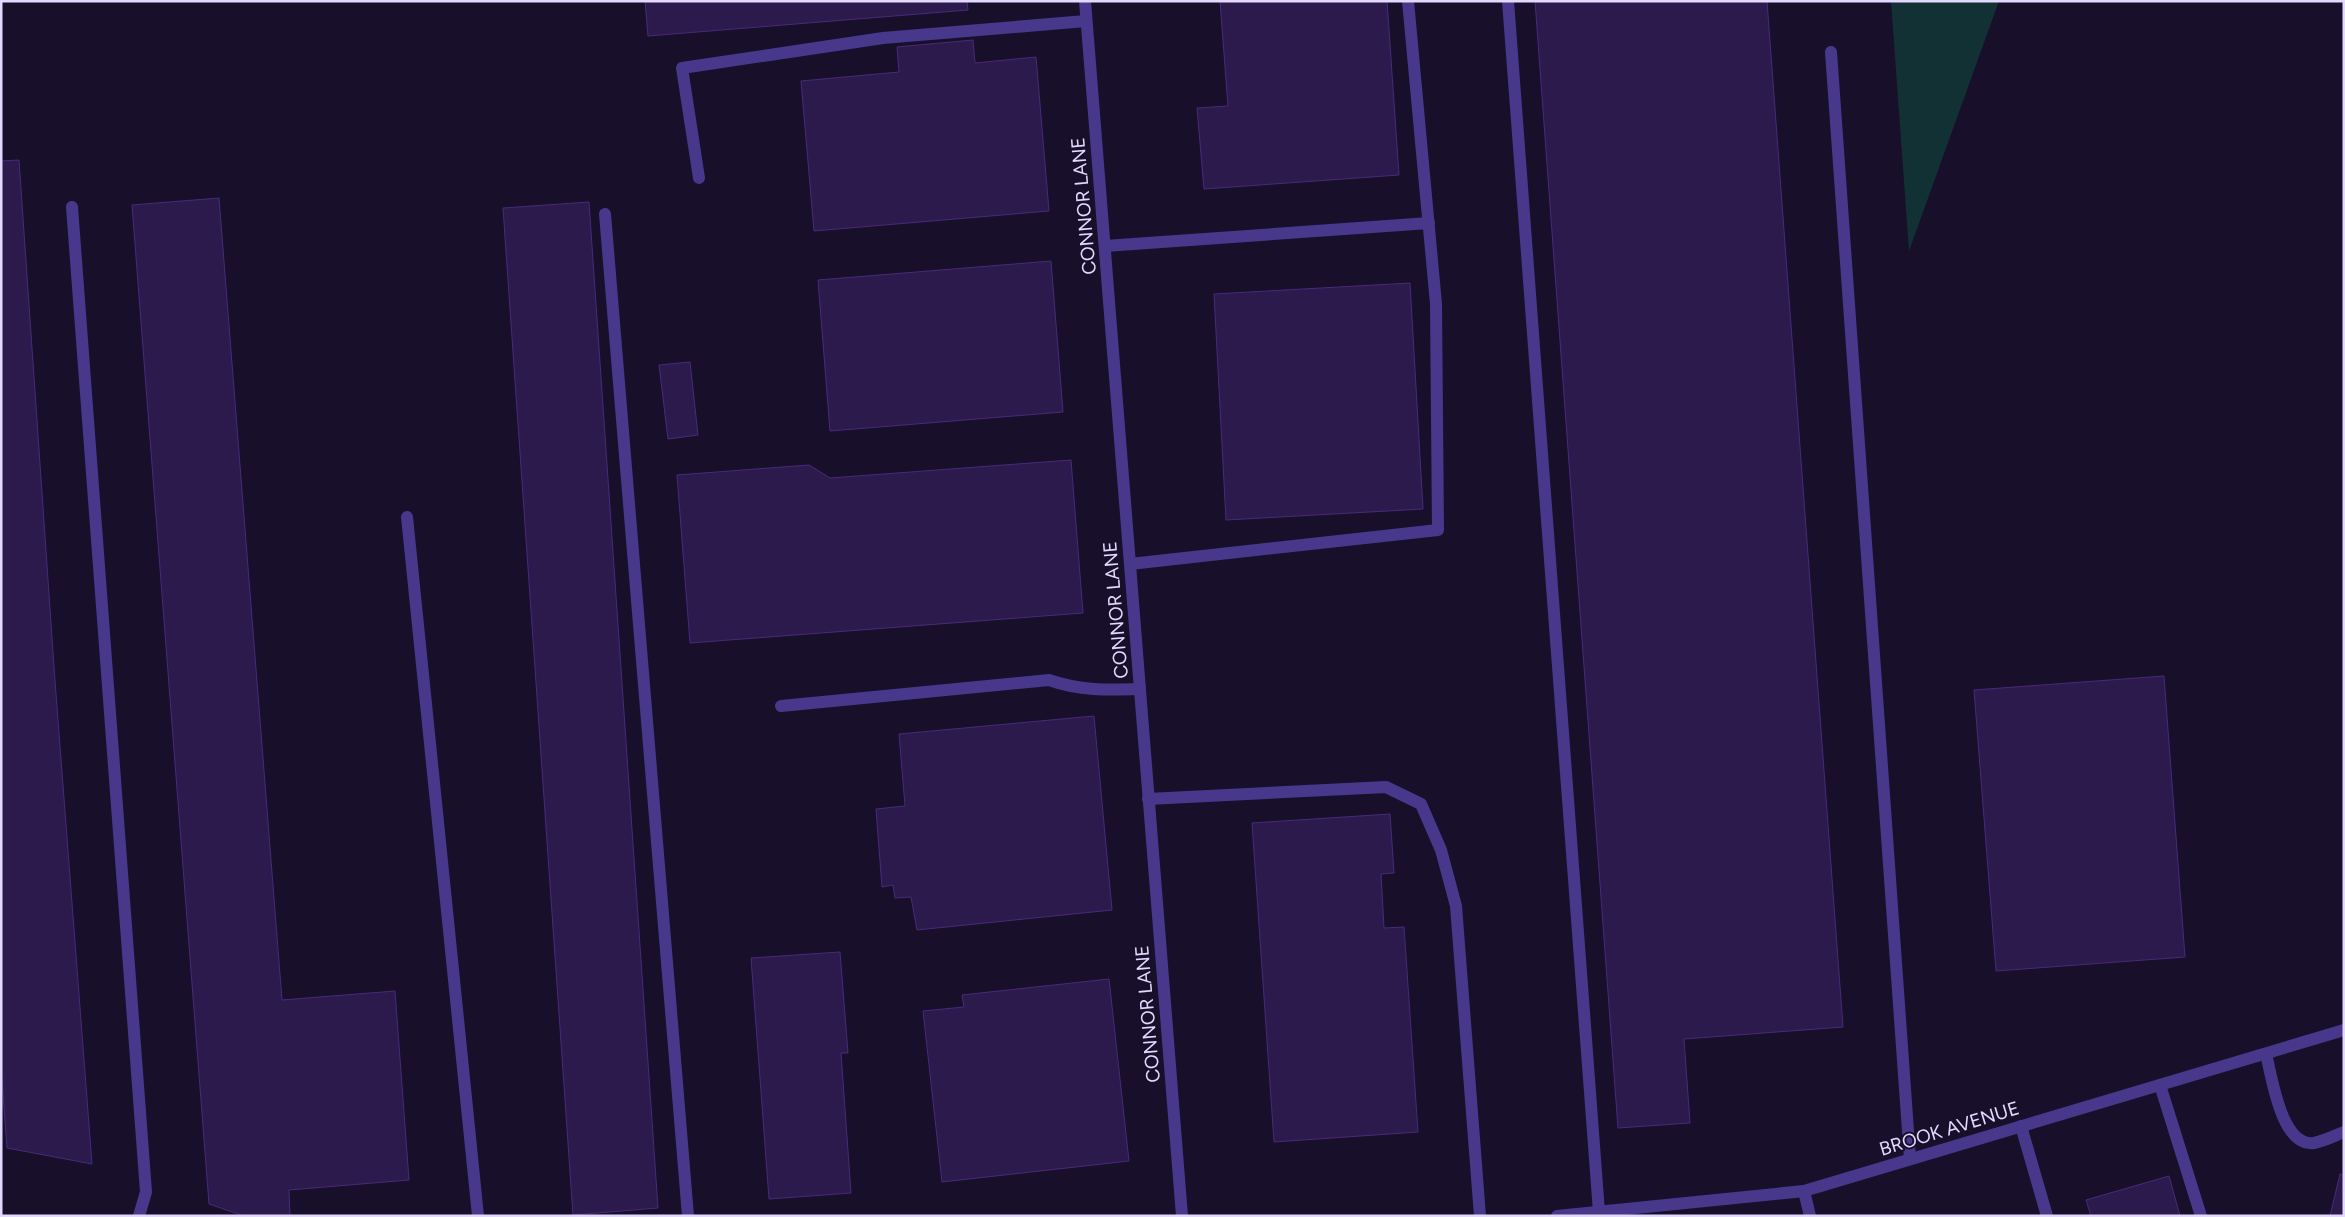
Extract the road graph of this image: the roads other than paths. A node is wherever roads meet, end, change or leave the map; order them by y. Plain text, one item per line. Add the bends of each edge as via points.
1 (1085, 1) edge
2 (1408, 1) edge
3 (1508, 1) edge
4 (1086, 21) junction
5 (1831, 52) dead end
6 (699, 178) dead end
7 (72, 207) dead end
8 (605, 214) dead end
9 (1429, 223) junction
10 (1105, 246) junction
11 (408, 517) dead end
12 (1130, 564) junction
13 (1140, 690) junction
14 (781, 706) dead end
15 (1148, 799) junction
16 (2344, 1030) edge
17 (2266, 1054) junction
18 (2160, 1085) junction
19 (2020, 1126) junction
20 (2344, 1132) edge
21 (1910, 1160) junction
22 (1804, 1191) junction
23 (1599, 1212) junction
24 (139, 1216) edge
25 (478, 1216) edge
26 (688, 1216) edge
27 (1182, 1216) edge
28 (1480, 1216) edge
29 (1557, 1216) edge
30 (1810, 1216) edge
31 (2047, 1216) edge
32 (2200, 1216) edge

1 - 4 street, CONNOR LANE
2 - 9 street
3 - 23 street
4 - 6 street via 883,38 682,68
4 - 10 street, CONNOR LANE
5 - 21 street
7 - 24 street via 146,1192
8 - 26 street
9 - 10 street
9 - 12 street via 1436,304 1438,530
10 - 12 street, CONNOR LANE
11 - 25 street
12 - 13 street, CONNOR LANE
13 - 14 street via 1092,690 1049,680
13 - 15 street, CONNOR LANE
15 - 27 street, CONNOR LANE
15 - 28 street via 1386,786 1421,804 1441,850 1456,906
16 - 17 street, BROOK AVENUE
17 - 18 street, BROOK AVENUE
17 - 20 street via 2285,1123 2296,1139 2313,1143
18 - 19 street, BROOK AVENUE
18 - 32 street
19 - 21 street, BROOK AVENUE
19 - 31 street
21 - 22 street, BROOK AVENUE
22 - 23 street, BROOK AVENUE
22 - 30 street
23 - 29 street, BROOK AVENUE

